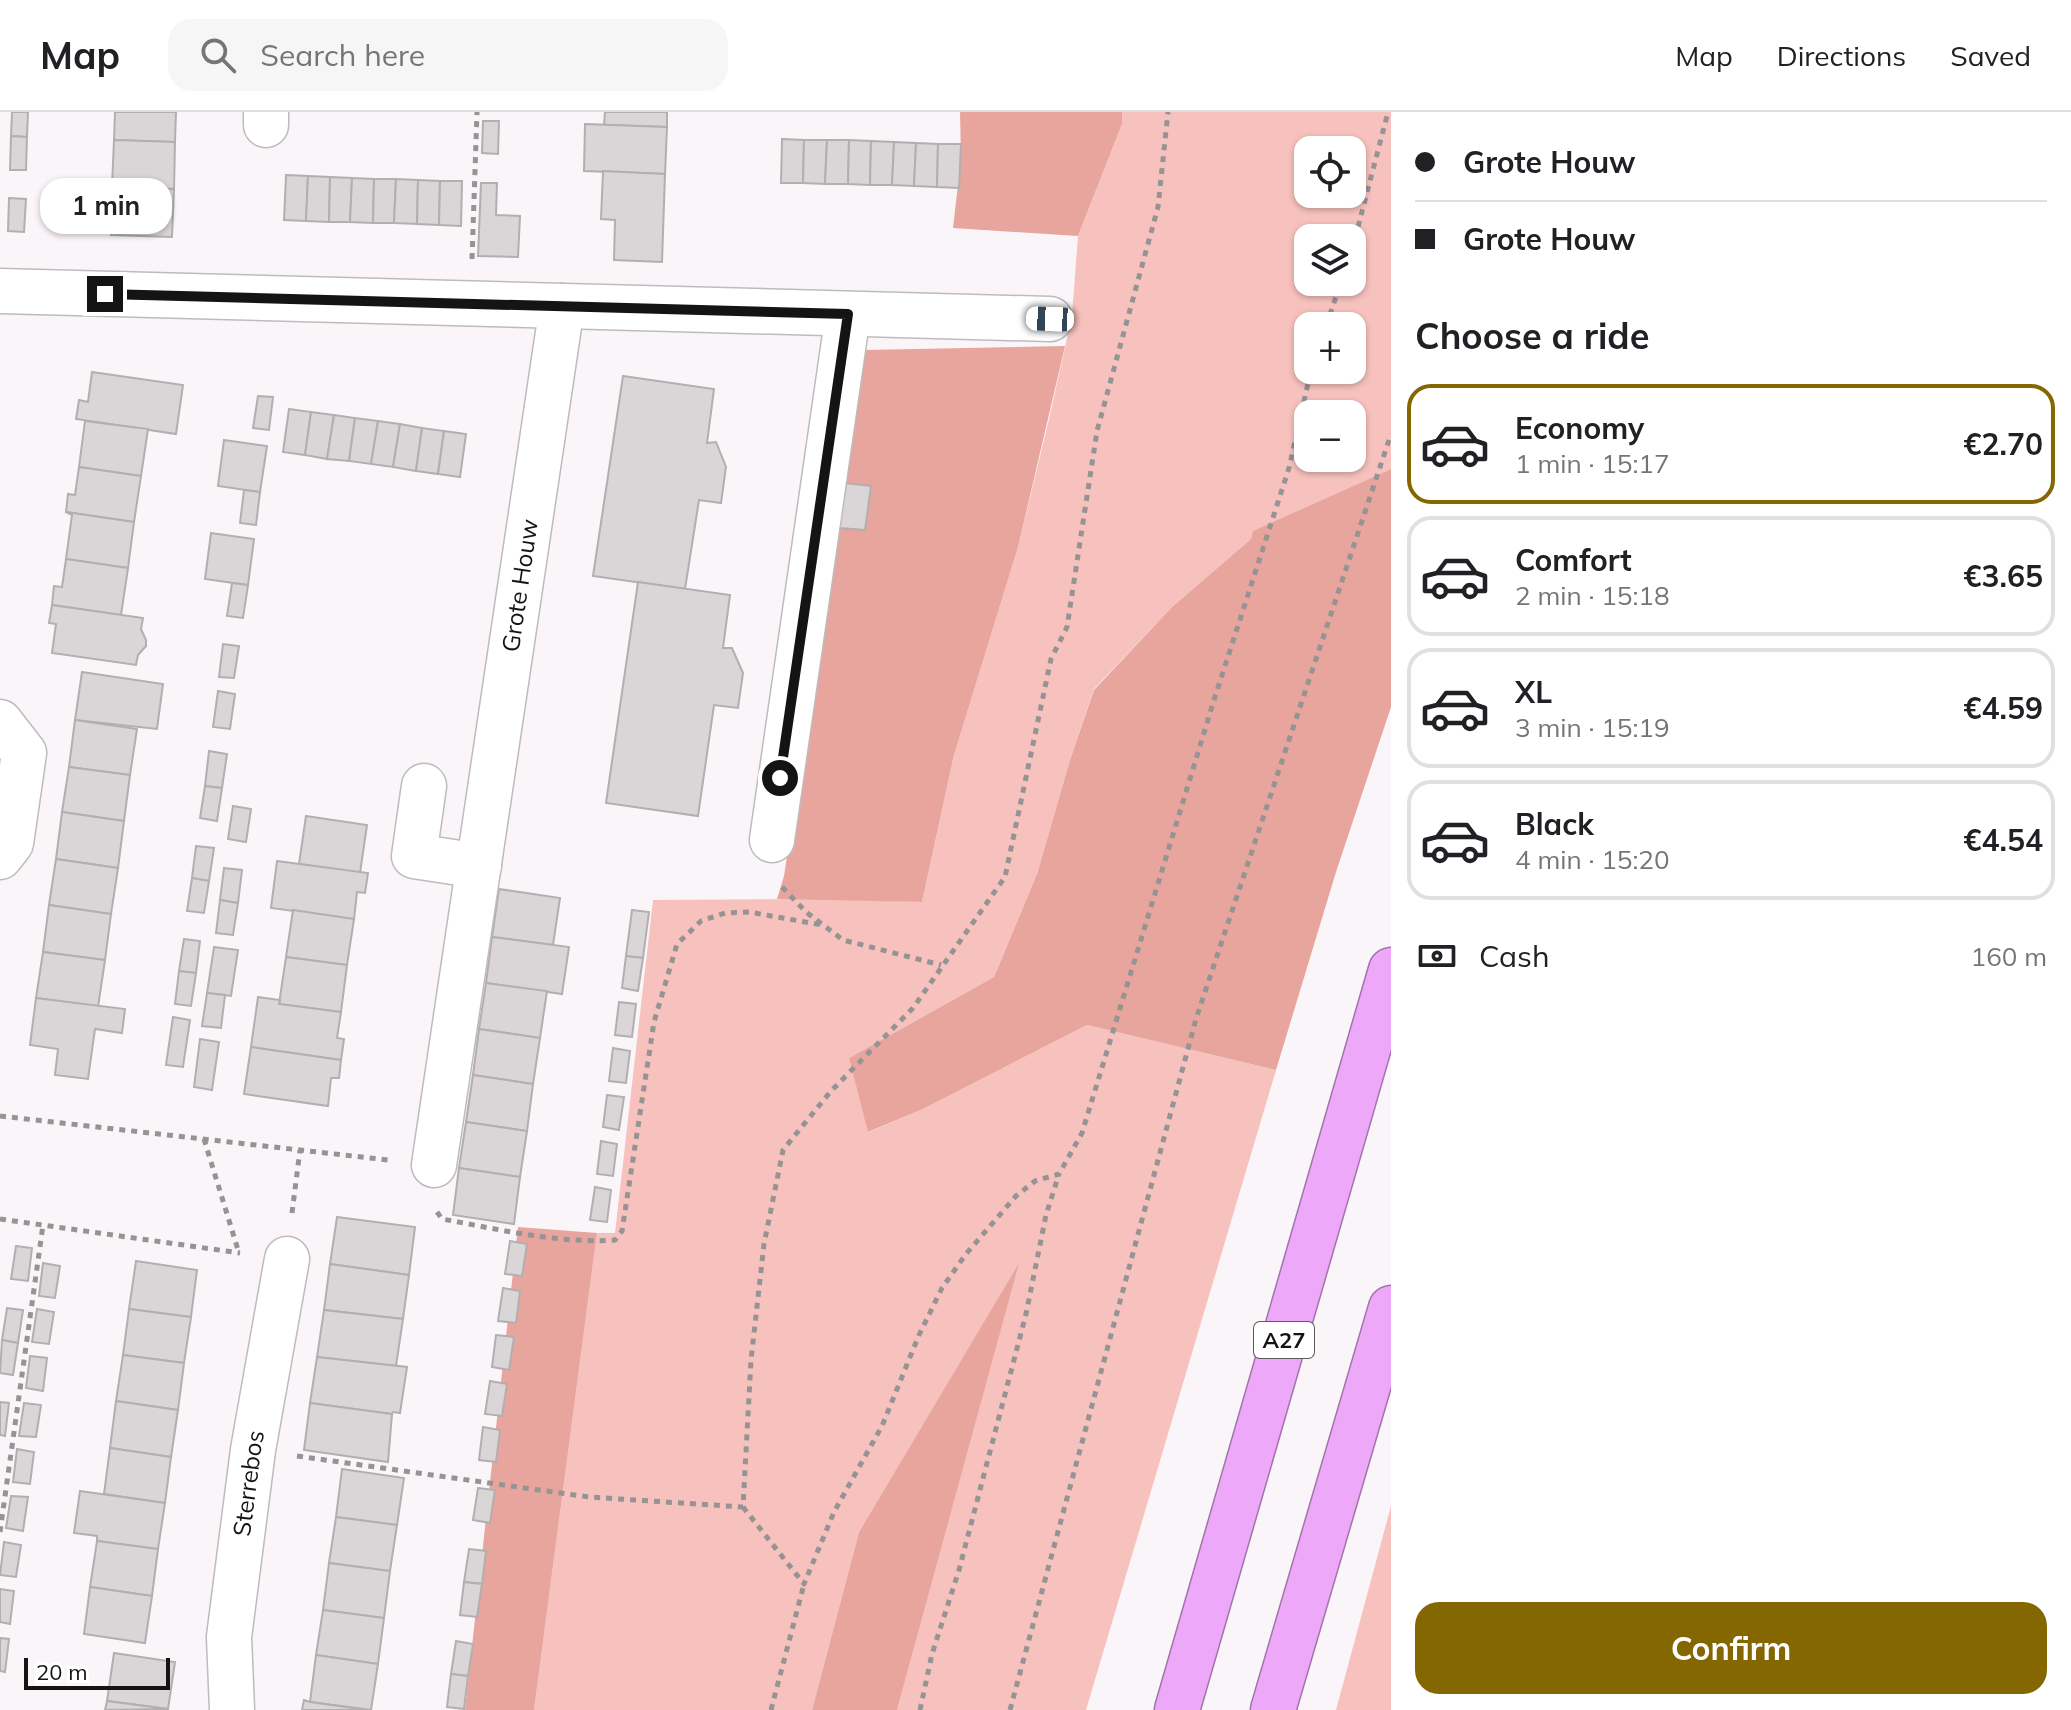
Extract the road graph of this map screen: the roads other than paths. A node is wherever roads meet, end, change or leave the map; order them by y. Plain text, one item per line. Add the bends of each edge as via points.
1 (0, 291) edge
2 (562, 306) junction
3 (848, 314) junction
4 (1050, 319) dead end
5 (0, 722) edge
6 (424, 786) dead end
7 (772, 840) road end
8 (0, 857) edge
9 (479, 866) junction
10 (1391, 970) edge
11 (434, 1165) road end
12 (287, 1259) road end
13 (1391, 1308) edge
14 (232, 1710) edge
15 (1177, 1710) edge
16 (1273, 1710) edge

1 - 2 street
2 - 3 street
2 - 9 street, Grote Houw
3 - 4 street
3 - 7 street
5 - 8 street via 24,753 11,843
6 - 9 street via 414,856
9 - 11 street, Grote Houw
10 - 15 highway, A27
12 - 14 street, Sterrebos via 253,1450 229,1637
13 - 16 highway

